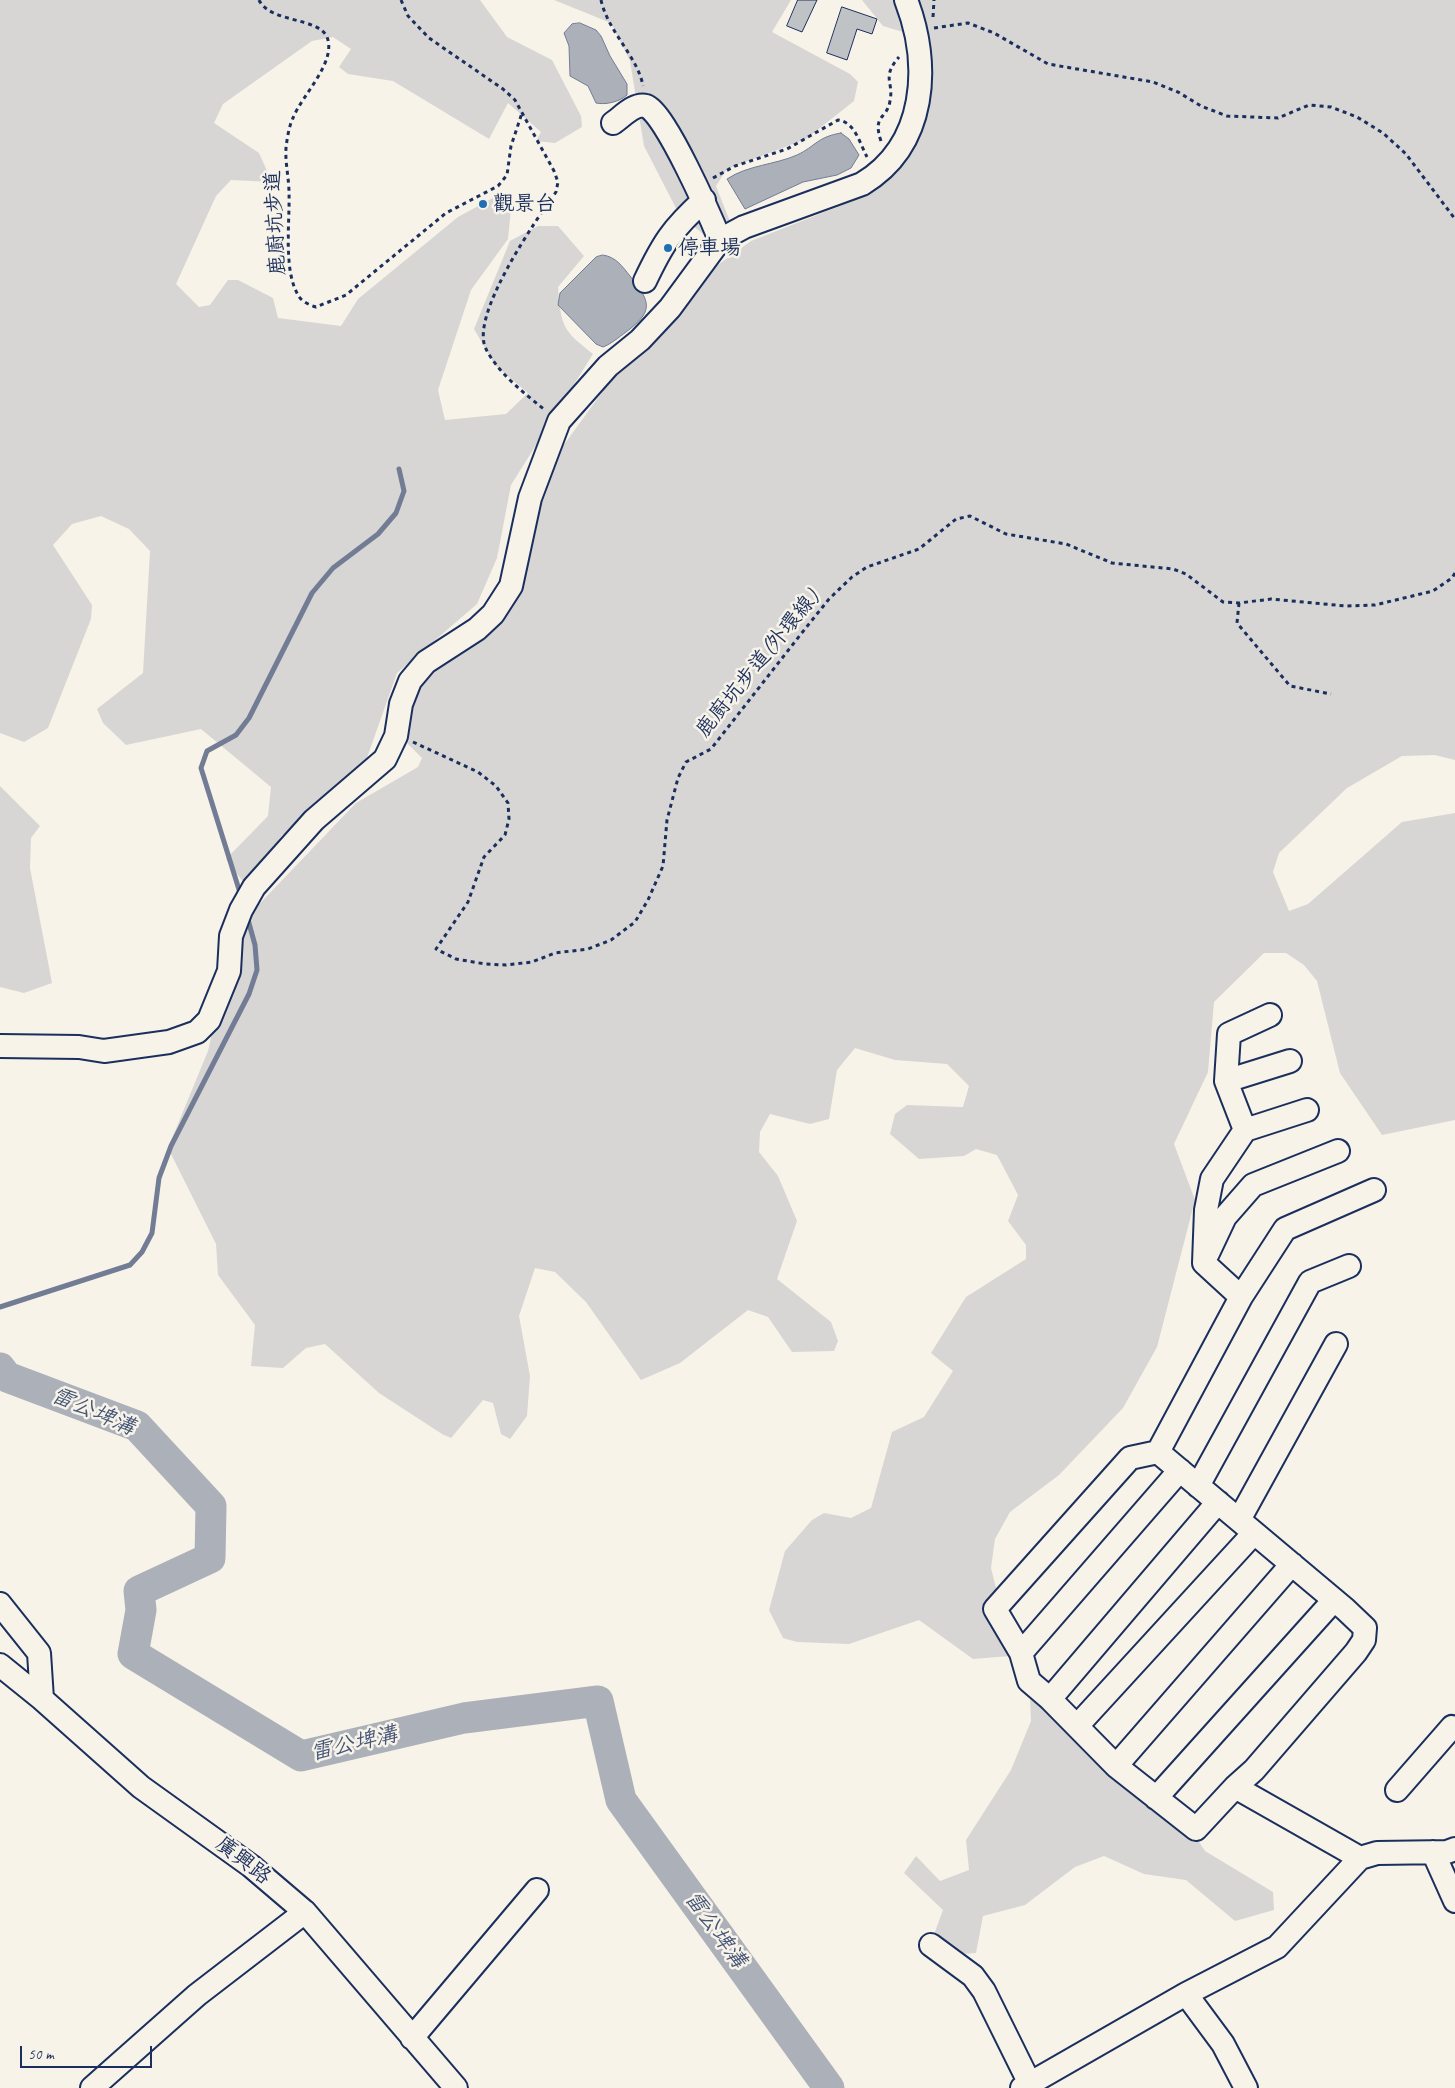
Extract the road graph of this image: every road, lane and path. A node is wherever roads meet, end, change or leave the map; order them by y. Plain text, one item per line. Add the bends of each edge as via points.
1 (259, 0) edge
2 (601, 0) edge
3 (906, 0) edge
4 (402, 1) edge
5 (917, 37) junction
6 (645, 106) junction
7 (522, 113) junction
8 (613, 123) dead end
9 (882, 151) dead end
10 (872, 160) dead end
11 (700, 193) junction
12 (1455, 219) edge
13 (720, 240) junction
14 (645, 281) dead end
15 (559, 421) junction
16 (1455, 573) edge
17 (1239, 603) junction
18 (1331, 694) dead end
19 (396, 736) junction
20 (1270, 1015) dead end
21 (0, 1046) edge
22 (1290, 1061) dead end
23 (1226, 1081) junction
24 (1307, 1110) dead end
25 (1245, 1130) junction
26 (1338, 1151) dead end
27 (1374, 1190) dead end
28 (1204, 1263) junction
29 (1349, 1266) dead end
30 (1241, 1297) junction
31 (1336, 1344) dead end
32 (1158, 1452) junction
33 (1180, 1470) junction
34 (1198, 1486) junction
35 (1218, 1502) junction
36 (1247, 1526) junction
37 (1292, 1564) junction
38 (1334, 1600) junction
39 (0, 1604) edge
40 (1021, 1653) junction
41 (0, 1665) edge
42 (1050, 1698) junction
43 (42, 1699) junction
44 (1076, 1726) junction
45 (1455, 1728) edge
46 (1116, 1766) junction
47 (1235, 1786) junction
48 (1397, 1790) dead end
49 (1156, 1798) junction
50 (1444, 1850) edge
51 (1360, 1858) junction
52 (537, 1890) dead end
53 (1455, 1901) edge
54 (305, 1912) junction
55 (931, 1945) dead end
56 (1186, 1994) junction
57 (412, 2038) junction
58 (1026, 2086) edge
59 (92, 2088) edge
60 (456, 2088) edge
61 (1246, 2088) edge

1 - 7 path, 鹿廚坑步道 via 270,11 318,28 326,36 329,50 326,64 291,121 286,148 291,272 298,295 307,304 316,307 346,294 446,213 498,186 508,175 511,146
2 - 6 path via 604,14 642,83
3 - 5 street
4 - 7 path via 408,16 429,38 504,89
5 - 9 path via 889,73 890,101 878,121 877,130
5 - 12 path via 932,28 968,23 994,33 1048,64 1154,82 1226,116 1278,118 1309,105 1331,107 1358,117 1389,138 1406,154
5 - 13 street via 921,92 896,155 879,174 862,184 744,227
6 - 8 street via 635,107
6 - 11 street via 662,120
7 - 15 path via 558,182 556,192 507,266 485,319 482,336 486,348 504,373
10 - 11 path via 867,157 850,125 838,120 787,149 735,166
11 - 13 street
11 - 14 street via 663,243
13 - 15 street via 670,308 640,340 608,366
15 - 19 street via 530,498 511,586 493,614 477,629 426,662 410,681 401,704
16 - 17 path, 鹿廚坑步道(外環線) via 1434,591 1376,605 1346,606 1271,599
17 - 18 path via 1237,623 1290,686
17 - 19 path, 鹿廚坑步道(外環線) via 1223,602 1186,574 1173,569 1112,563 1066,544 1006,534 970,516 956,519 919,549 867,567 852,577 812,620 710,749 686,762 678,778 670,811 663,866 635,922 611,940 588,949 555,953 532,962 485,964 456,958 436,949 468,902 484,857 505,835 509,819 508,802 496,786 478,772
19 - 21 street via 385,759 314,820 246,901 231,936 229,970 209,1020 197,1032 169,1042 104,1051 79,1047
20 - 23 street via 1229,1034
22 - 23 street
23 - 25 street
24 - 25 street
25 - 28 street via 1212,1179 1206,1210
26 - 28 street via 1253,1184 1225,1217
27 - 30 street via 1285,1229
28 - 30 street
29 - 34 street via 1310,1282
30 - 32 street
31 - 36 street
32 - 33 street
32 - 40 street via 1130,1458 995,1609
33 - 34 street
33 - 40 street
34 - 35 street
35 - 36 street
35 - 42 street
36 - 37 street
36 - 44 street
37 - 38 street
37 - 46 street
38 - 47 street via 1365,1628 1364,1640 1254,1770
38 - 49 street
39 - 43 street via 39,1653
40 - 42 street via 1029,1681
41 - 43 street, 廣興路
42 - 44 street
43 - 54 street, 廣興路 via 141,1787 251,1866
44 - 46 street
45 - 48 street via 1452,1727
46 - 49 street
47 - 49 street via 1196,1829
47 - 51 street
50 - 51 street
50 - 53 street
51 - 56 street via 1277,1947
52 - 57 street
54 - 57 street, 廣興路
54 - 59 street via 197,1995
55 - 58 street via 973,1976 984,1991
56 - 58 street
56 - 61 street via 1223,2044
57 - 60 street, 廣興路

